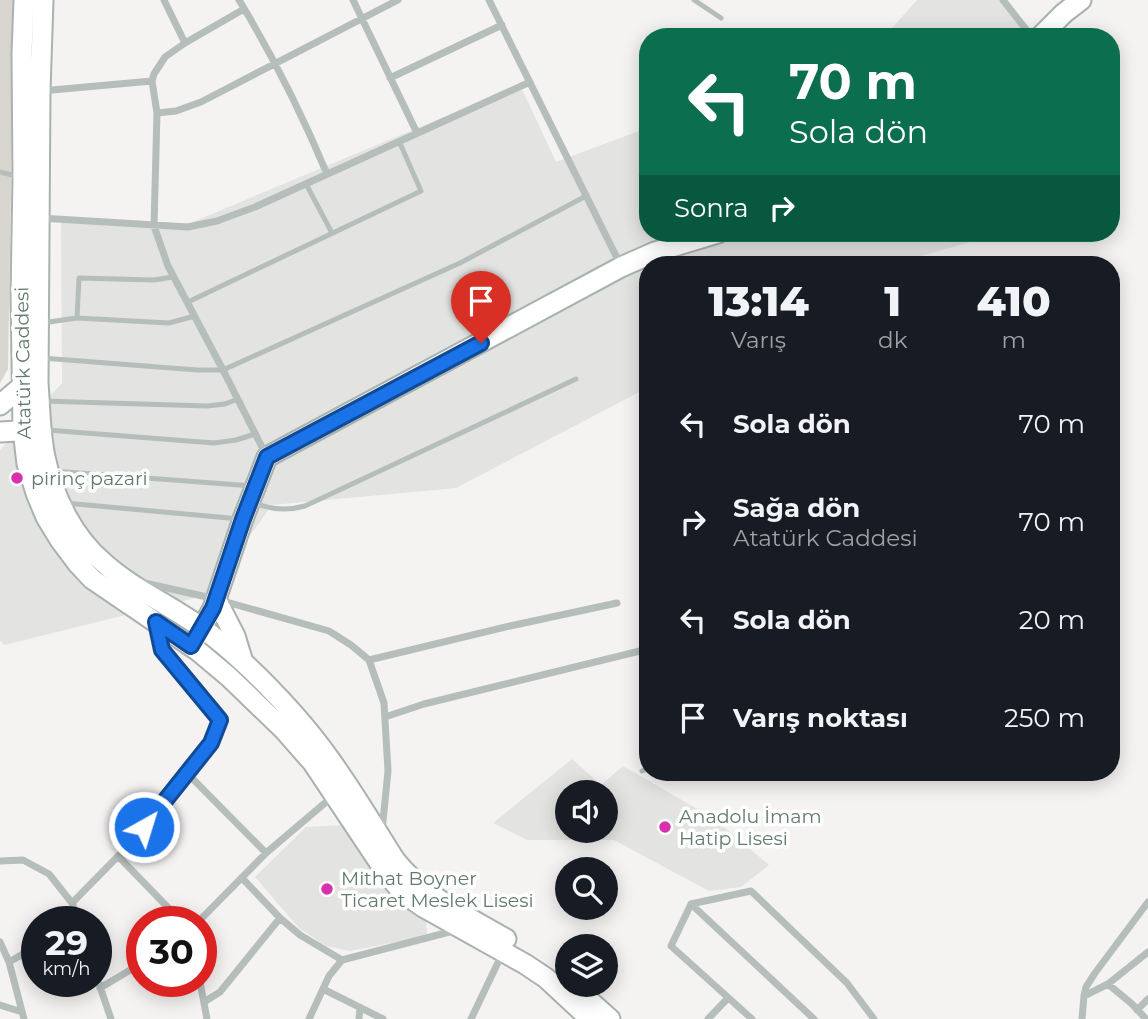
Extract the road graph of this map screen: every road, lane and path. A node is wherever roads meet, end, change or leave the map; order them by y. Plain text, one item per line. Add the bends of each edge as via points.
1 (24, 0) edge
2 (43, 0) edge
3 (164, 0) edge
4 (239, 0) edge
5 (353, 0) edge
6 (398, 0) edge
7 (489, 0) edge
8 (694, 0) edge
9 (1003, 0) edge
10 (1081, 0) edge
11 (244, 9) junction
12 (362, 18) junction
13 (721, 18) dead end
14 (502, 25) junction
15 (1025, 28) edge
16 (1049, 28) edge
17 (185, 43) junction
18 (275, 64) junction
19 (390, 78) junction
20 (152, 81) junction
21 (530, 82) junction
22 (40, 91) junction
23 (157, 113) junction
24 (417, 133) junction
25 (399, 141) junction
26 (0, 172) edge
27 (327, 174) junction
28 (23, 178) junction
29 (306, 184) junction
30 (586, 196) junction
31 (40, 218) junction
32 (154, 226) junction
33 (332, 233) junction
34 (686, 242) edge
35 (644, 256) edge
36 (639, 259) edge
37 (621, 267) junction
38 (173, 277) junction
39 (188, 302) junction
40 (195, 316) junction
41 (77, 318) junction
42 (39, 323) junction
43 (38, 358) junction
44 (223, 370) junction
45 (576, 379) dead end
46 (33, 390) junction
47 (238, 399) junction
48 (0, 405) edge
49 (32, 430) junction
50 (0, 432) edge
51 (256, 434) junction
52 (267, 457) junction
53 (48, 470) junction
54 (250, 502) junction
55 (60, 503) junction
56 (123, 578) junction
57 (216, 599) junction
58 (617, 603) dead end
59 (156, 622) junction
60 (202, 628) junction
61 (191, 646) junction
62 (639, 651) edge
63 (369, 660) junction
64 (244, 663) junction
65 (385, 717) junction
66 (187, 773) junction
67 (335, 795) junction
68 (381, 839) junction
69 (265, 853) junction
70 (118, 856) junction
71 (0, 861) edge
72 (242, 878) junction
73 (1148, 902) edge
74 (72, 903) junction
75 (691, 904) junction
76 (73, 906) edge
77 (166, 906) edge
78 (214, 906) edge
79 (280, 918) junction
80 (461, 929) junction
81 (0, 942) edge
82 (503, 951) junction
83 (1148, 953) edge
84 (21, 955) edge
85 (342, 960) junction
86 (9, 962) junction
87 (555, 971) edge
88 (1108, 984) junction
89 (323, 989) junction
90 (1084, 996) junction
91 (103, 997) edge
92 (203, 997) edge
93 (585, 997) edge
94 (728, 998) junction
95 (1148, 999) edge
96 (204, 1002) junction
97 (0, 1004) edge
98 (360, 1008) junction
99 (1137, 1010) junction
100 (23, 1016) edge
101 (111, 1019) edge
102 (207, 1019) edge
103 (309, 1019) edge
104 (359, 1019) edge
105 (383, 1019) edge
106 (471, 1019) edge
107 (590, 1019) edge
108 (610, 1019) edge
109 (708, 1019) edge
110 (752, 1019) edge
111 (814, 1019) edge
112 (874, 1019) edge
113 (1082, 1019) edge
114 (1146, 1019) edge

1 - 28 main road, Atatürk Caddesi
2 - 22 main road, Atatürk Caddesi
3 - 17 street
4 - 11 street
5 - 12 street
6 - 12 street
7 - 14 street
8 - 13 lane
9 - 15 street
10 - 16 main road
11 - 17 street
11 - 18 street
12 - 18 street
12 - 19 street
14 - 19 street
14 - 21 street
17 - 20 street via 161,62
18 - 23 street via 189,107
18 - 27 street
19 - 24 street
20 - 22 street
20 - 23 street
21 - 24 street
21 - 30 street
22 - 31 main road, Atatürk Caddesi
23 - 32 street
24 - 25 street
25 - 27 street
25 - 33 lane via 421,191
26 - 28 lane
27 - 29 street
28 - 46 main road, Atatürk Caddesi
29 - 32 street via 217,221 188,227
29 - 33 lane
30 - 37 street
30 - 44 lane via 460,263
31 - 32 street
31 - 42 main road, Atatürk Caddesi
32 - 38 street
33 - 39 lane
34 - 35 main road
36 - 37 main road
37 - 52 main road
38 - 39 street
38 - 41 lane via 79,278
39 - 40 street
40 - 41 lane via 169,323
40 - 44 street
41 - 42 lane
42 - 43 main road, Atatürk Caddesi
43 - 44 lane
43 - 46 main road, Atatürk Caddesi
44 - 47 street
45 - 54 lane via 304,506 271,508
46 - 47 lane via 207,406
46 - 48 main road
46 - 49 main road, Atatürk Caddesi
47 - 51 street
49 - 50 main road
49 - 51 lane via 214,443
49 - 53 main road, Atatürk Caddesi
49 - 59 main road, Atatürk Caddesi via 27,464 60,540 93,579
51 - 52 street
52 - 54 main road
53 - 54 lane
53 - 55 main road, Atatürk Caddesi
54 - 55 lane
54 - 57 main road
55 - 56 main road, Atatürk Caddesi via 84,543
56 - 57 street
56 - 60 main road, Atatürk Caddesi
57 - 60 main road
57 - 63 street via 329,631
57 - 64 main road
58 - 63 street
59 - 61 main road, Atatürk Caddesi
59 - 66 street via 162,650 220,720 211,743
60 - 61 main road
60 - 64 main road, Atatürk Caddesi
61 - 67 main road, Atatürk Caddesi via 284,730
62 - 65 street
63 - 65 street
64 - 68 main road, Atatürk Caddesi via 315,740
65 - 68 street via 388,771
66 - 69 street
66 - 70 street
67 - 69 street
67 - 80 main road, Atatürk Caddesi via 402,892
68 - 87 main road, Atatürk Caddesi via 416,884
69 - 72 street
70 - 74 street
70 - 77 street
71 - 74 street via 23,860 49,874
72 - 78 street
72 - 79 street
73 - 90 street via 1095,973
74 - 76 street
75 - 94 street via 671,946
75 - 111 street
75 - 112 street via 751,891 847,983
79 - 85 street
79 - 96 street via 220,992
80 - 82 main road, Atatürk Caddesi
80 - 85 street
81 - 86 street
82 - 106 street
82 - 107 main road, Atatürk Caddesi via 545,978
83 - 88 street
84 - 86 street
85 - 89 street
86 - 100 street
88 - 90 street
88 - 99 street
89 - 98 street
89 - 103 street
90 - 113 street
91 - 101 street
92 - 96 street
93 - 108 main road
94 - 109 street
94 - 110 street
95 - 99 street
96 - 102 street
97 - 100 street
98 - 104 street
98 - 105 street
99 - 114 street

